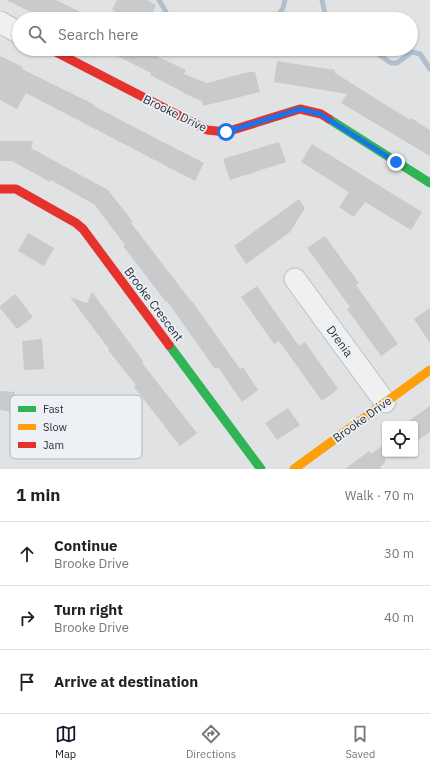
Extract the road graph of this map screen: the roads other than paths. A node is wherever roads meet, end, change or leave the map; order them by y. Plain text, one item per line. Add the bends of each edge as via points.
1 (0, 22) edge
2 (12, 29) edge
3 (64, 56) edge
4 (430, 184) edge
5 (0, 189) edge
6 (295, 279) dead end
7 (430, 370) edge
8 (385, 402) junction
9 (261, 469) edge
10 (294, 469) edge

1 - 2 street
3 - 4 street, Brooke Drive via 207,130 226,132 300,109 320,114
5 - 9 street, Brooke Crescent via 16,189 76,223 82,229
6 - 8 street, Drenia
7 - 8 street, Brooke Drive
8 - 10 street, Brooke Drive

